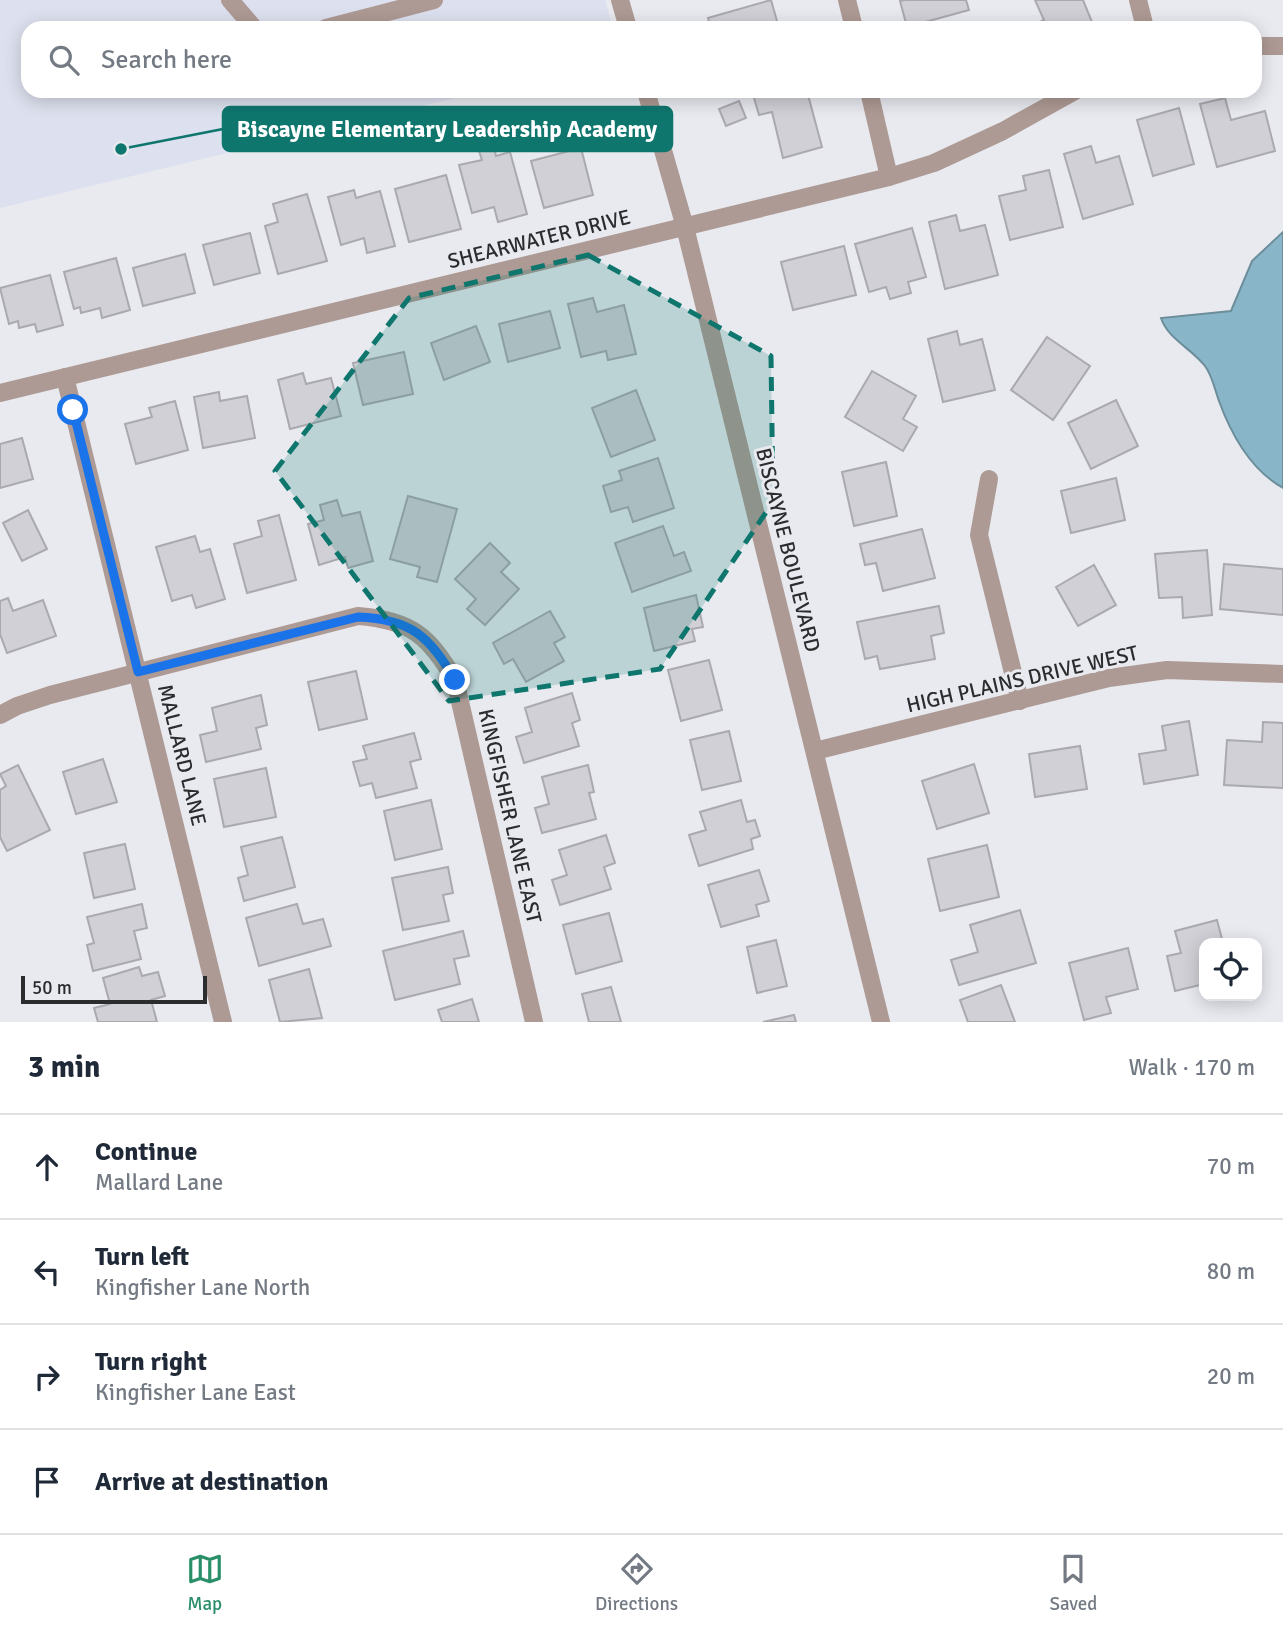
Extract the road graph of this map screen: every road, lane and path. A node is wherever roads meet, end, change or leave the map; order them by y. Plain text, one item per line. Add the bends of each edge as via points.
1 (230, 0) edge
2 (433, 0) edge
3 (620, 0) edge
4 (847, 0) edge
5 (1138, 0) edge
6 (248, 21) edge
7 (353, 21) edge
8 (626, 21) edge
9 (852, 21) edge
10 (1143, 21) edge
11 (1262, 46) edge
12 (1283, 46) edge
13 (648, 98) edge
14 (871, 98) edge
15 (1062, 98) edge
16 (889, 177) junction
17 (685, 227) junction
18 (65, 377) junction
19 (0, 393) edge
20 (989, 479) dead end
21 (138, 672) junction
22 (1283, 674) edge
23 (1020, 701) junction
24 (0, 715) edge
25 (815, 751) junction
26 (223, 1022) edge
27 (534, 1022) edge
28 (881, 1022) edge

1 - 6 street
2 - 7 street
3 - 8 street
4 - 9 street
5 - 10 street
11 - 12 street
13 - 17 street, BISCAYNE BOULEVARD
14 - 16 street
15 - 16 street, SHEARWATER DRIVE via 934,163
16 - 17 street, SHEARWATER DRIVE
17 - 18 street, SHEARWATER DRIVE
17 - 25 street, BISCAYNE BOULEVARD
18 - 19 street, SHEARWATER DRIVE
18 - 21 street, MALLARD LANE
20 - 23 street via 979,535
21 - 24 street via 28,702
21 - 26 street, MALLARD LANE
21 - 27 street, KINGFISHER LANE EAST via 358,617 389,618 418,632 438,652 455,680
22 - 23 street, HIGH PLAINS DRIVE WEST via 1167,670 1108,678
23 - 25 street, HIGH PLAINS DRIVE WEST
25 - 28 street, BISCAYNE BOULEVARD

